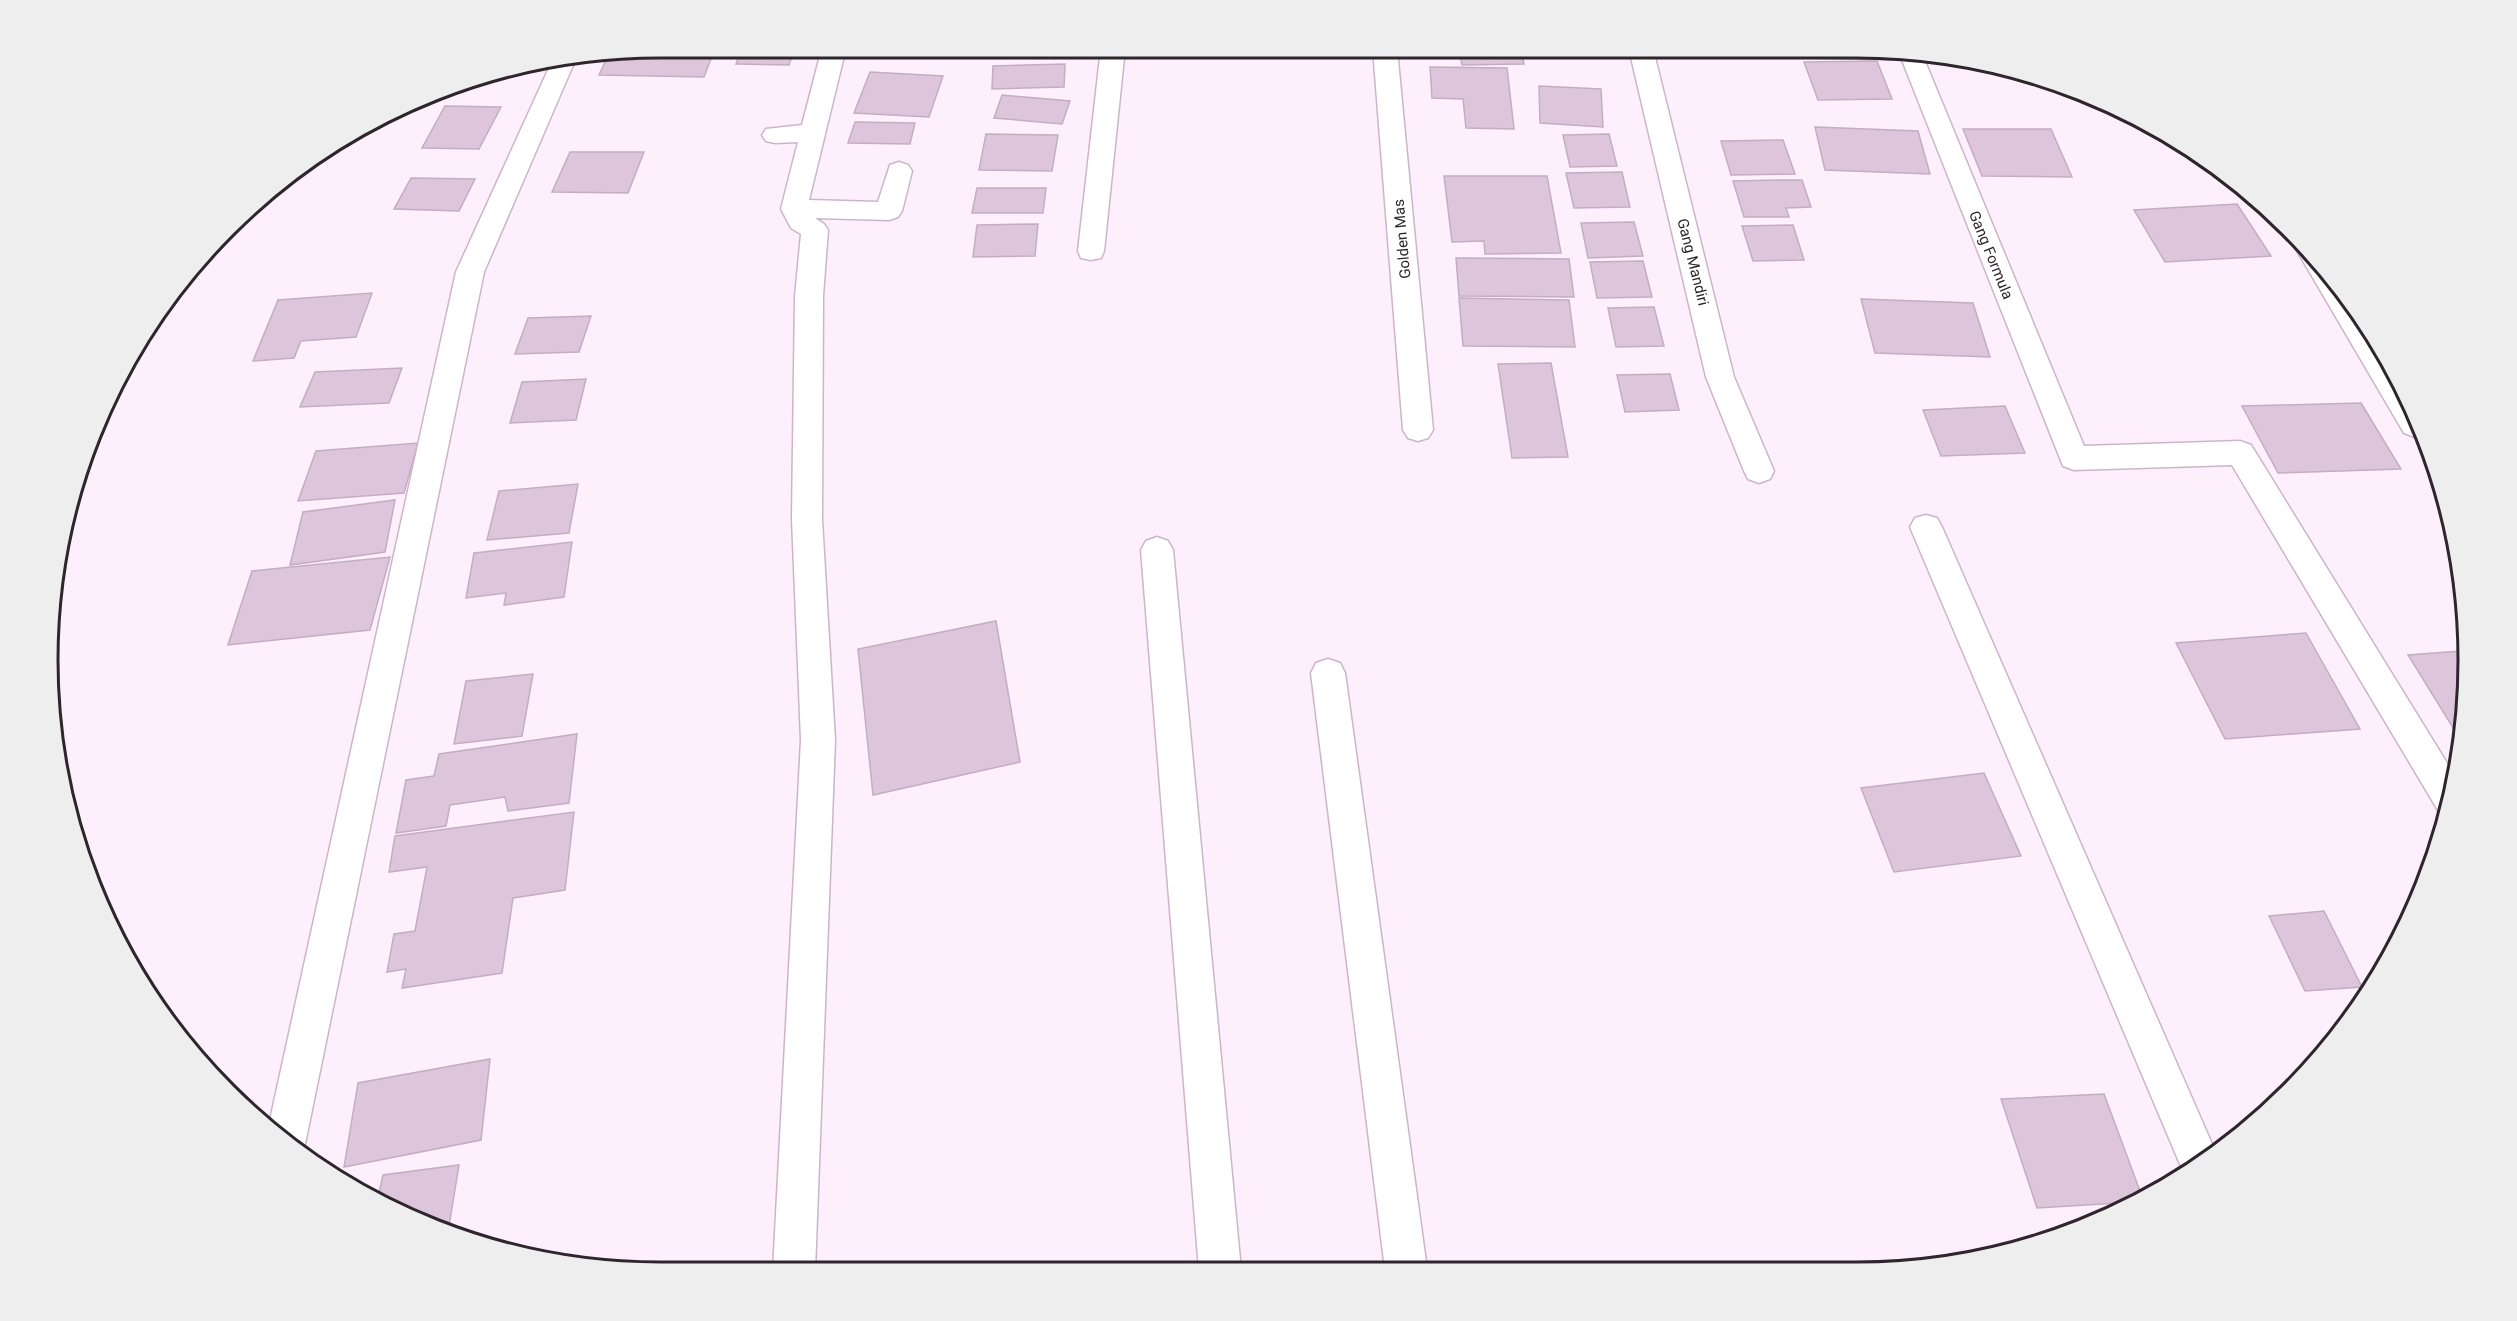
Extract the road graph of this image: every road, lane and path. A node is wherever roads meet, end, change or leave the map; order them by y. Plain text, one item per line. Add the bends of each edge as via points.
1 (832, 58) edge
2 (1112, 58) edge
3 (1386, 58) edge
4 (1643, 58) edge
5 (1912, 62) edge
6 (561, 67) edge
7 (813, 133) junction
8 (775, 135) dead end
9 (899, 171) dead end
10 (794, 209) junction
11 (1091, 250) dead end
12 (2345, 309) edge
13 (2398, 398) edge
14 (1418, 430) dead end
15 (1759, 471) dead end
16 (1926, 526) dead end
17 (1157, 550) dead end
18 (1328, 673) dead end
19 (2444, 790) edge
20 (287, 1133) edge
21 (2197, 1157) edge
22 (794, 1262) edge
23 (1219, 1262) edge
24 (1405, 1262) edge

1 - 7 street
2 - 11 street
3 - 14 street, Golden Mas
4 - 15 street, Gang Mandiri via 1720,377
5 - 19 street, Gang Formula via 2074,458 2240,453
6 - 20 street via 470,272
7 - 8 street
7 - 10 street
9 - 10 street via 889,211
10 - 22 street via 800,222 815,230 809,296 807,519 818,740
12 - 13 street
16 - 21 street
17 - 23 street
18 - 24 street

